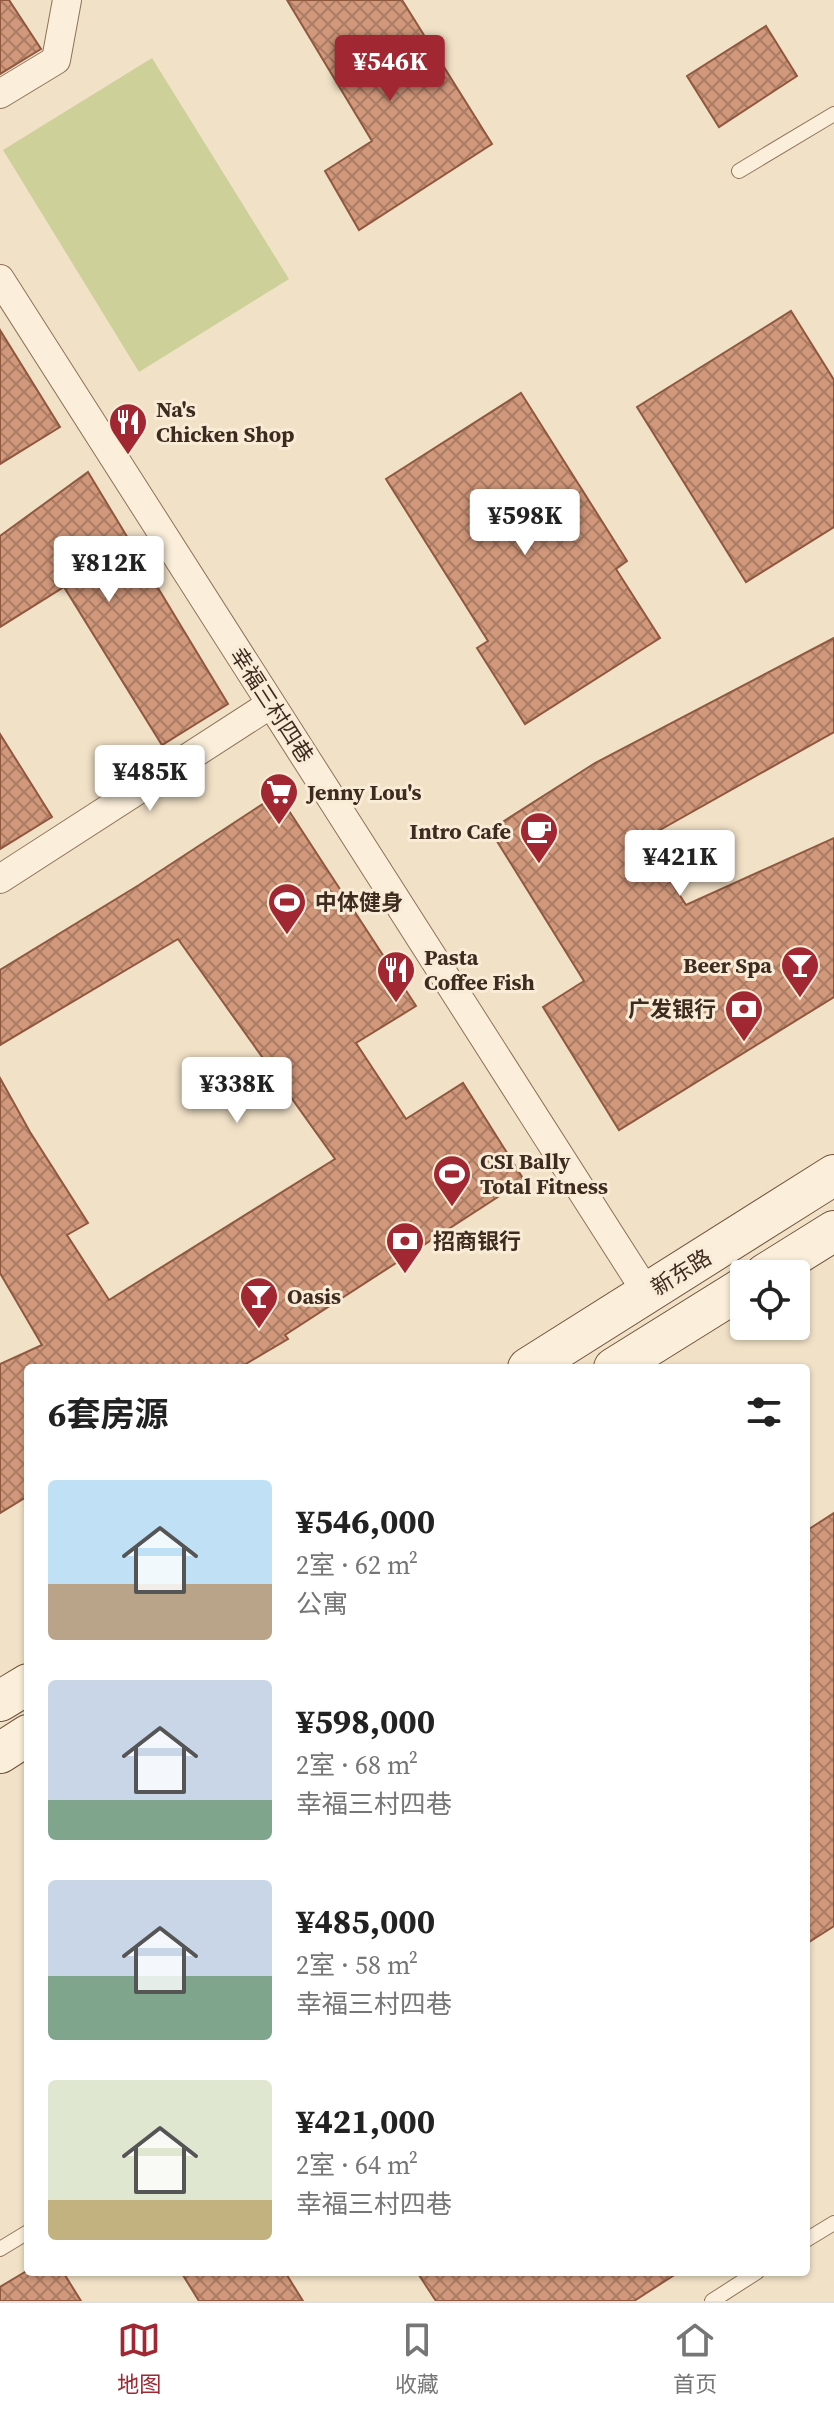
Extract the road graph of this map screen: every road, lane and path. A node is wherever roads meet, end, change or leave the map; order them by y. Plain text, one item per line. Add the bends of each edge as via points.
1 (67, 0) edge
2 (0, 94) edge
3 (834, 114) edge
4 (739, 171) dead end
5 (0, 279) edge
6 (271, 704) junction
7 (0, 879) edge
8 (834, 1175) edge
9 (834, 1231) edge
10 (787, 1260) edge
11 (647, 1293) junction
12 (730, 1296) edge
13 (534, 1364) edge
14 (620, 1364) edge
15 (24, 1686) edge
16 (0, 1701) edge
17 (24, 1738) edge
18 (0, 1753) edge
19 (834, 2223) edge
20 (24, 2234) edge
21 (810, 2238) edge
22 (0, 2249) edge
23 (751, 2276) edge
24 (712, 2301) edge

1 - 2 street via 56,60
3 - 4 lane
5 - 6 street, 幸福三村四巷
6 - 7 street
6 - 11 street, 幸福三村四巷
8 - 11 main road, 新东路
9 - 10 main road
11 - 13 main road, 新东路
12 - 14 main road, 新东路
15 - 16 main road
17 - 18 main road
19 - 21 lane
20 - 22 lane
23 - 24 lane

